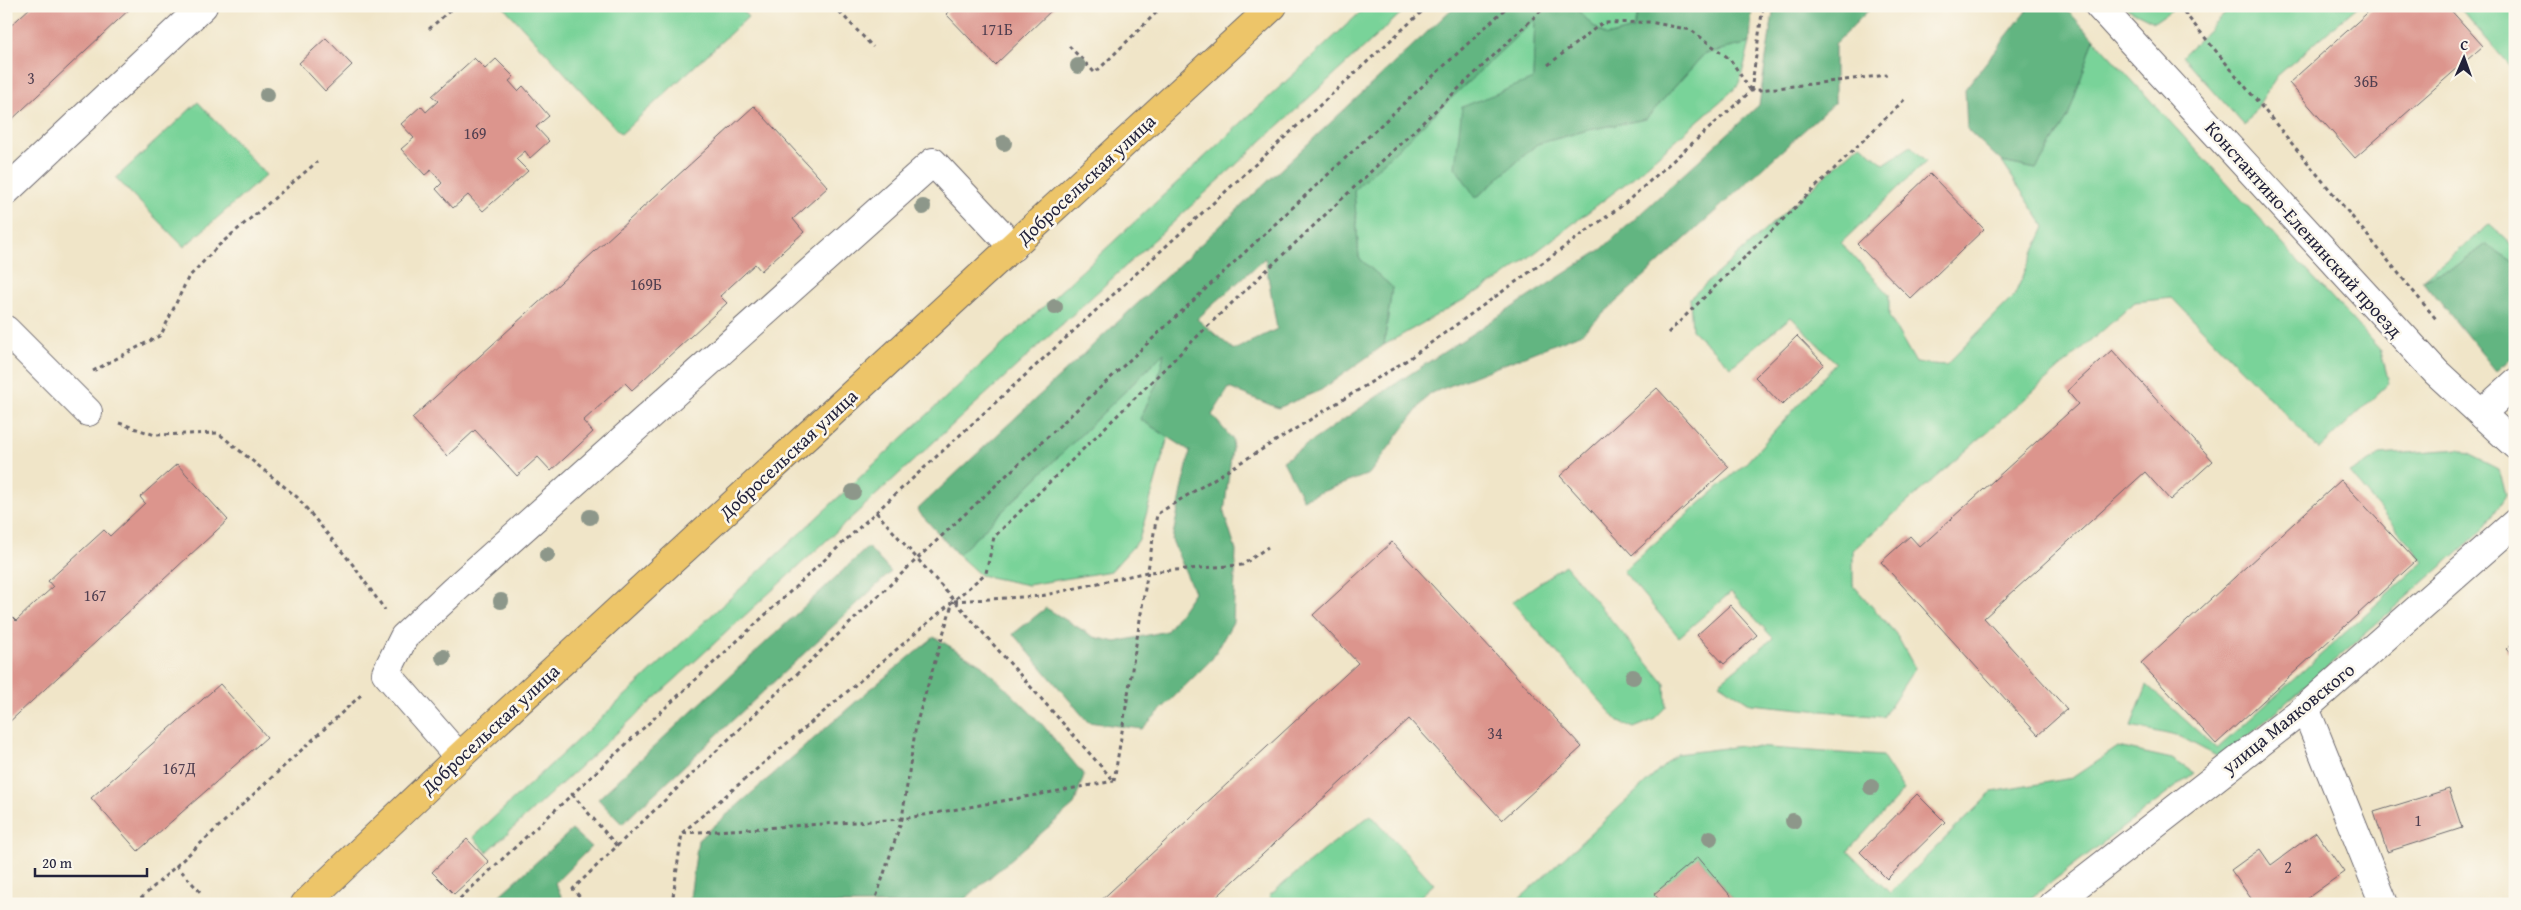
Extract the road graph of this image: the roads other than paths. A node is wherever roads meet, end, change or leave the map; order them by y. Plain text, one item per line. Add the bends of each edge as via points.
1 (204, 6) edge
2 (1273, 6) edge
3 (2099, 6) edge
4 (6, 191) edge
5 (1013, 247) junction
6 (6, 330) edge
7 (2515, 383) edge
8 (88, 412) dead end
9 (2482, 413) junction
10 (2515, 445) edge
11 (2515, 523) edge
12 (2305, 708) junction
13 (459, 757) junction
14 (305, 904) edge
15 (2053, 904) edge
16 (2384, 904) edge

1 - 4 street
2 - 5 main road, Добросельская улица
3 - 9 street, Константино-Еленинский проезд via 2436,372
5 - 13 main road, Добросельская улица
5 - 13 street via 933,162 404,638 386,673
6 - 8 street
7 - 9 street
9 - 10 street, Константино-Еленинский проезд
11 - 12 street, улица Маяковского
12 - 15 street, улица Маяковского
12 - 16 street
13 - 14 main road, Добросельская улица

